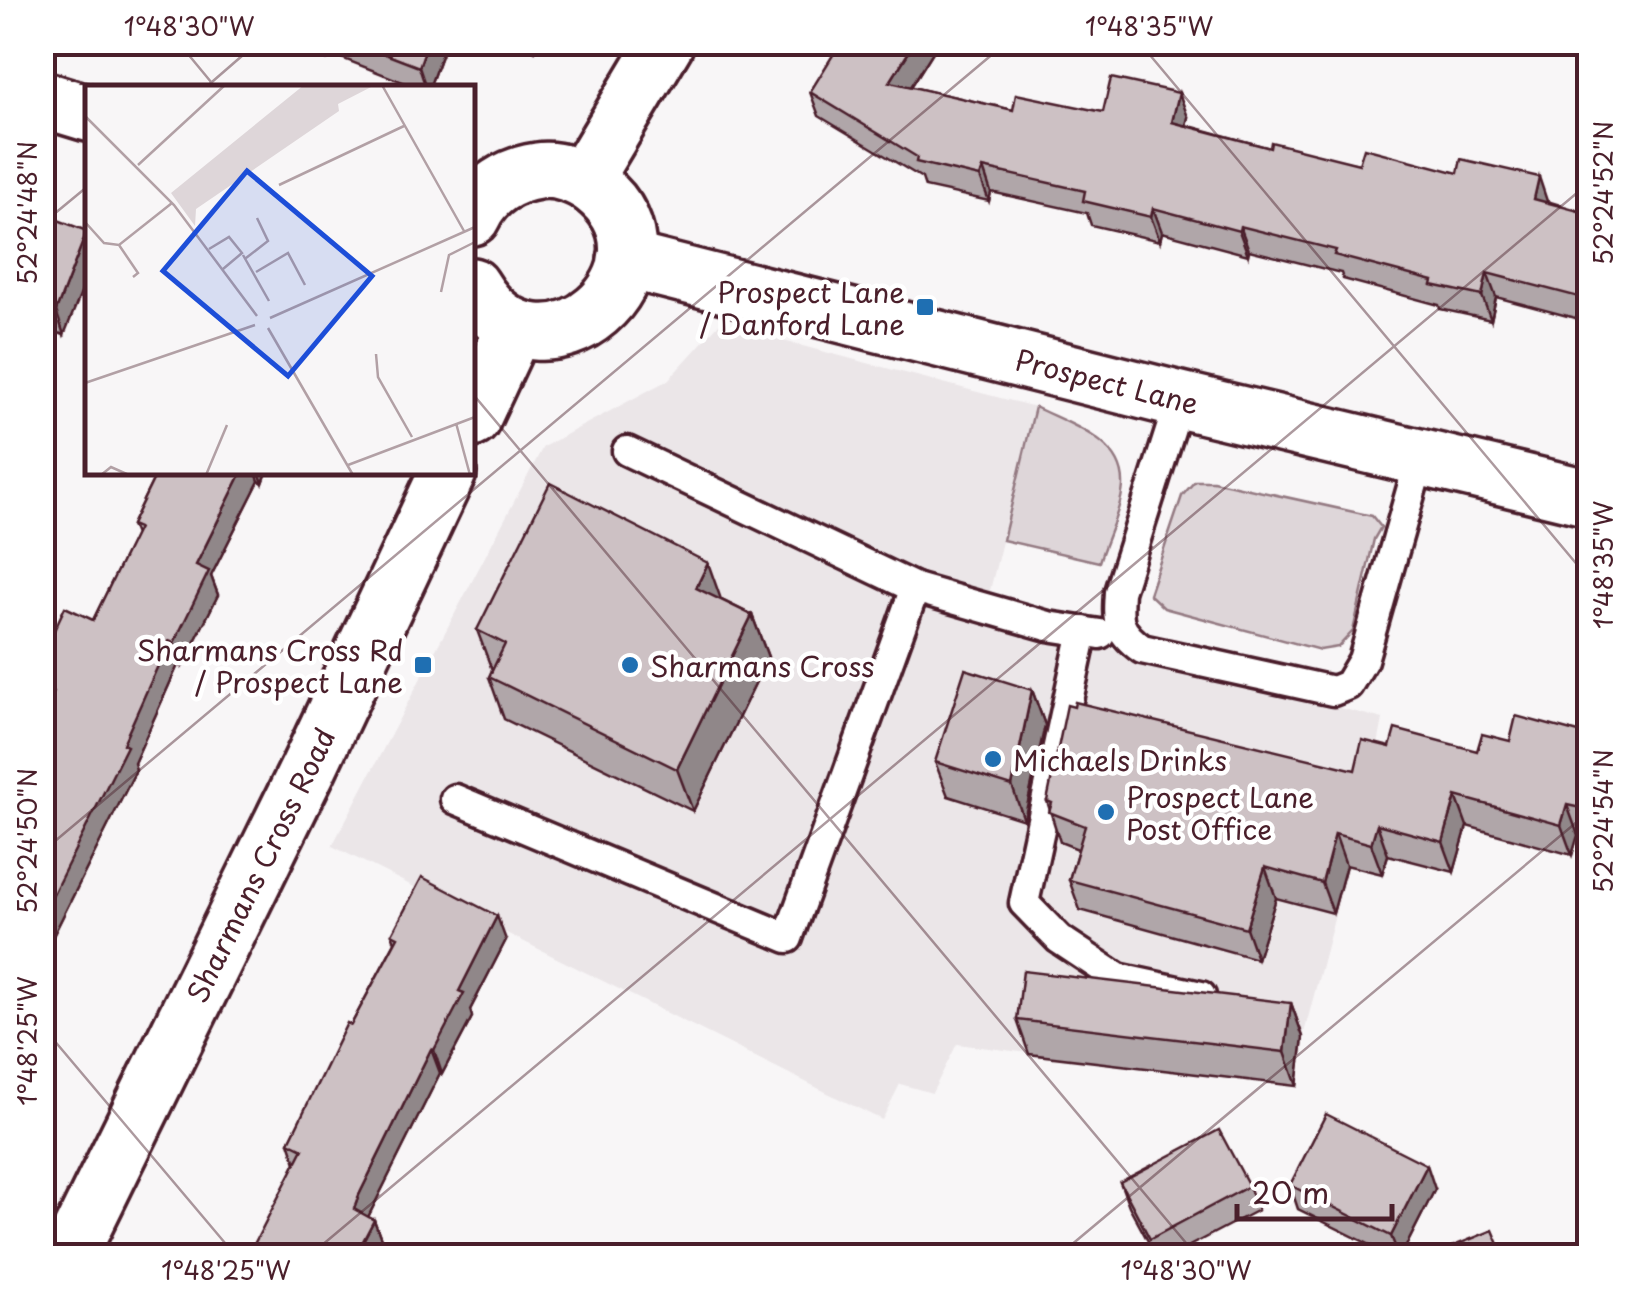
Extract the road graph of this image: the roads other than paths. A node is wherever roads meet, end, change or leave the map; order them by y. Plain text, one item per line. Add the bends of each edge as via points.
1 (666, 42) edge
2 (42, 99) edge
3 (85, 112) edge
4 (584, 180) junction
5 (475, 213) edge
6 (626, 260) junction
7 (475, 290) edge
8 (515, 326) junction
9 (1180, 400) junction
10 (475, 413) edge
11 (627, 451) dead end
12 (1420, 459) junction
13 (447, 475) edge
14 (1590, 498) edge
15 (914, 588) junction
16 (1084, 631) junction
17 (1126, 638) junction
18 (455, 799) dead end
19 (1235, 1004) edge
20 (69, 1256) edge

1 - 4 street
2 - 3 street
4 - 5 street via 547,170 520,174 495,187
4 - 6 street via 618,214
6 - 8 street via 618,287 588,320 562,330
6 - 9 street, Prospect Lane
7 - 8 street via 491,312
8 - 10 street
9 - 12 street, Prospect Lane
9 - 17 lane via 1119,592 1117,619
11 - 15 lane
12 - 14 street, Prospect Lane
12 - 17 lane via 1364,660 1348,685 1333,691 1142,649
13 - 20 street, Sharmans Cross Road
15 - 16 lane
15 - 18 lane via 788,938
16 - 17 lane
16 - 19 lane via 1024,903 1059,939 1118,978

